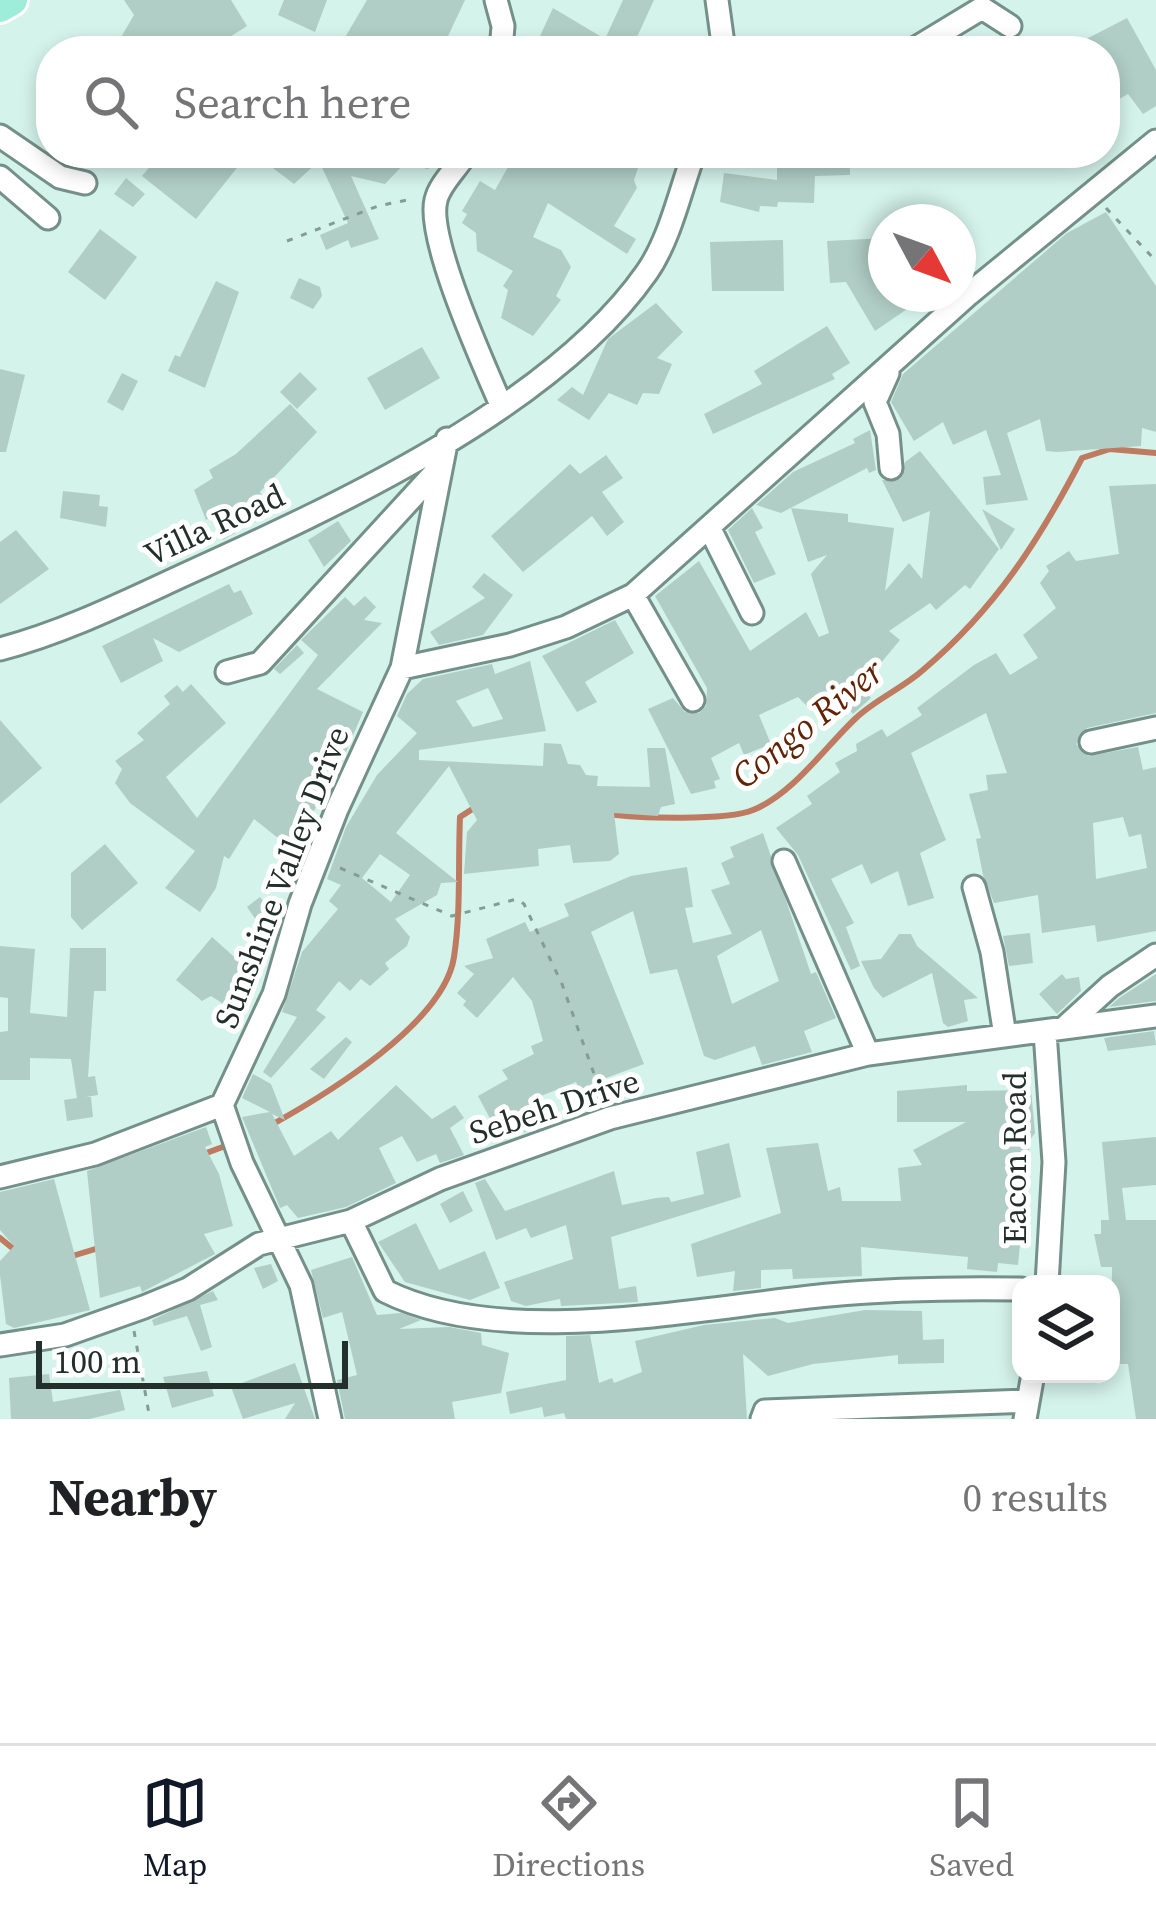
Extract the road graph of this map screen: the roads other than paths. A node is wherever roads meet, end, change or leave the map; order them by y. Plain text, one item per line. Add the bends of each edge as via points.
1 (11, 0) edge
2 (496, 0) edge
3 (717, 0) edge
4 (0, 7) edge
5 (1010, 26) dead end
6 (502, 36) edge
7 (722, 36) edge
8 (936, 36) edge
9 (0, 136) edge
10 (1156, 140) edge
11 (36, 161) edge
12 (47, 168) edge
13 (455, 168) edge
14 (688, 168) edge
15 (0, 177) edge
16 (85, 183) dead end
17 (48, 218) dead end
18 (894, 362) junction
19 (501, 405) junction
20 (447, 439) junction
21 (440, 466) junction
22 (891, 468) dead end
23 (710, 530) junction
24 (633, 595) junction
25 (752, 613) dead end
26 (0, 649) edge
27 (403, 668) junction
28 (227, 672) dead end
29 (693, 700) dead end
30 (1156, 728) edge
31 (1091, 742) dead end
32 (784, 861) dead end
33 (974, 887) dead end
34 (1156, 955) edge
35 (1156, 1016) edge
36 (1054, 1030) junction
37 (1005, 1036) junction
38 (868, 1054) junction
39 (226, 1115) junction
40 (0, 1177) edge
41 (351, 1221) junction
42 (280, 1238) junction
43 (1048, 1275) edge
44 (1012, 1289) edge
45 (0, 1345) edge
46 (1026, 1410) edge
47 (330, 1419) edge
48 (762, 1419) edge

1 - 4 main road
2 - 6 street
3 - 7 street
5 - 8 street via 982,8
9 - 11 street
10 - 18 street
12 - 16 street
13 - 19 street via 434,211 450,276
14 - 19 street, Villa Road via 650,268 578,349
15 - 17 street
18 - 22 street via 875,402
18 - 23 street
19 - 20 street, Villa Road
20 - 21 street, Sunshine Valley Drive
20 - 26 street, Villa Road via 239,550
21 - 27 street, Sunshine Valley Drive
21 - 28 street via 260,663
23 - 24 street
23 - 25 street
24 - 27 street via 566,627
24 - 29 street
27 - 39 street, Sunshine Valley Drive via 300,904
30 - 31 street
32 - 38 street
33 - 37 street
34 - 36 street
35 - 36 street, Sebeh Drive
36 - 37 street, Sebeh Drive
36 - 43 street, Eacon Road
37 - 38 street, Sebeh Drive
38 - 41 street, Sebeh Drive via 610,1118 440,1179
39 - 40 street
39 - 42 street
41 - 42 street, Sebeh Drive
41 - 44 street via 385,1291 430,1309 516,1318 637,1318 831,1295
42 - 45 street, Sebeh Drive via 130,1312 65,1335
42 - 47 street via 311,1318
46 - 48 street via 765,1411

